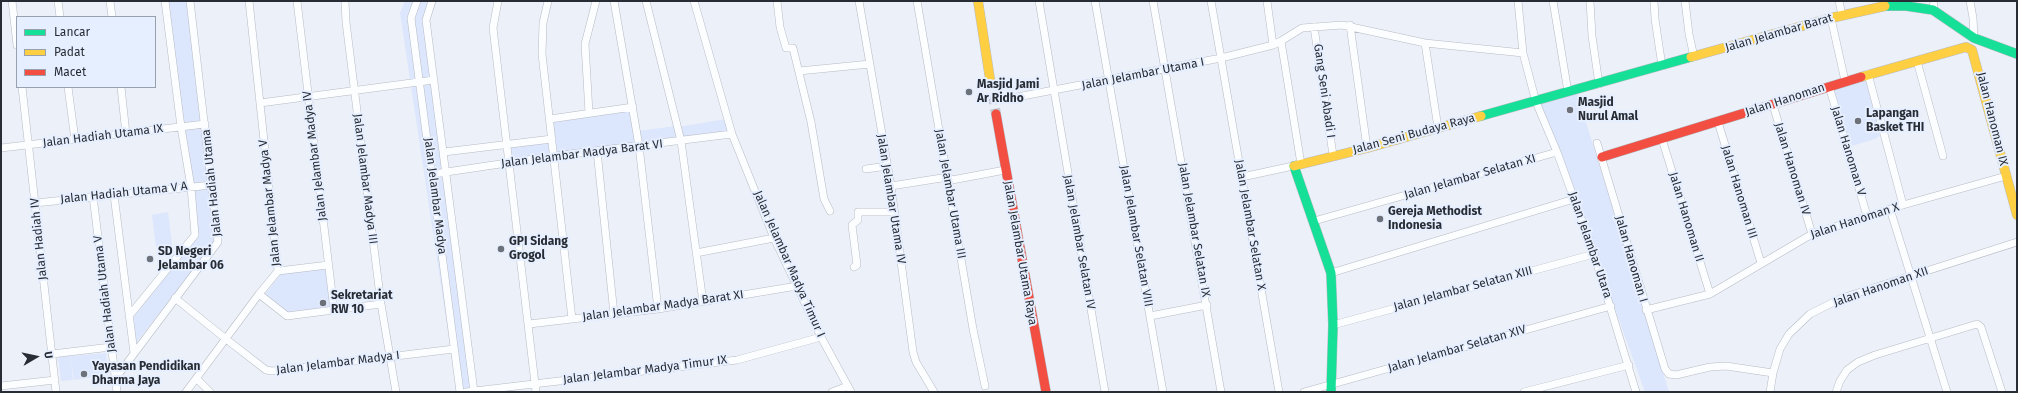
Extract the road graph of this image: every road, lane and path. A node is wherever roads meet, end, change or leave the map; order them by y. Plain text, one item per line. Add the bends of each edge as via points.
1 (12, 1) edge
2 (58, 1) edge
3 (110, 1) edge
4 (165, 1) edge
5 (190, 1) edge
6 (249, 1) edge
7 (297, 1) edge
8 (345, 1) edge
9 (417, 1) edge
10 (432, 1) edge
11 (498, 1) edge
12 (548, 1) edge
13 (596, 1) edge
14 (614, 1) edge
15 (646, 1) edge
16 (694, 1) edge
17 (777, 1) edge
18 (859, 1) edge
19 (917, 1) edge
20 (978, 1) edge
21 (1039, 1) edge
22 (1095, 1) edge
23 (1153, 1) edge
24 (1211, 1) edge
25 (1267, 1) edge
26 (1518, 1) edge
27 (1553, 1) edge
28 (1590, 1) edge
29 (1654, 1) edge
30 (1685, 1) edge
31 (1840, 1) edge
32 (1970, 1) edge
33 (1881, 3) edge
34 (1934, 6) edge
35 (60, 16) edge
36 (112, 16) edge
37 (1842, 16) junction
38 (1831, 18) junction
39 (1350, 25) junction
40 (1314, 27) junction
41 (16, 36) edge
42 (1974, 38) junction
43 (1281, 41) junction
44 (1425, 43) junction
45 (1273, 45) junction
46 (1970, 48) joint
47 (1523, 53) junction
48 (2017, 54) edge
49 (1694, 57) junction
50 (1221, 58) junction
51 (1917, 61) junction
52 (870, 64) junction
53 (1662, 66) junction
54 (1164, 69) junction
55 (799, 72) junction
56 (1868, 74) junction
57 (990, 79) tunnel mouth
58 (434, 80) junction
59 (1108, 80) junction
60 (420, 81) junction
61 (1845, 81) junction
62 (1599, 84) junction
63 (1829, 86) junction
64 (22, 88) edge
65 (68, 88) edge
66 (121, 88) edge
67 (354, 90) junction
68 (1054, 92) junction
69 (1568, 92) junction
70 (308, 96) junction
71 (1012, 98) tunnel mouth
72 (1536, 102) junction
73 (260, 103) junction
74 (1773, 105) junction
75 (633, 107) junction
76 (590, 113) junction
77 (996, 114) tunnel mouth
78 (550, 119) junction
79 (1718, 122) junction
80 (205, 124) junction
81 (181, 127) junction
82 (1438, 128) junction
83 (126, 134) junction
84 (732, 134) junction
85 (552, 139) junction
86 (1662, 139) junction
87 (75, 140) junction
88 (681, 141) junction
89 (1597, 143) dead end
90 (29, 144) junction
91 (508, 144) junction
92 (639, 146) junction
93 (1, 148) edge
94 (1367, 148) junction
95 (597, 151) junction
96 (444, 152) junction
97 (1557, 152) junction
98 (1334, 155) junction
99 (554, 156) junction
100 (1943, 156) dead end
101 (1602, 157) junction
102 (510, 163) junction
103 (1297, 165) junction
104 (887, 166) junction
105 (866, 169) dead end
106 (1005, 170) junction
107 (447, 173) junction
108 (433, 174) junction
109 (2006, 176) junction
110 (948, 177) junction
111 (1242, 177) junction
112 (212, 185) junction
113 (891, 186) junction
114 (191, 187) junction
115 (114, 194) junction
116 (93, 196) junction
117 (1574, 199) junction
118 (35, 203) junction
119 (1903, 205) junction
120 (1890, 209) junction
121 (830, 211) dead end
122 (894, 212) junction
123 (2017, 215) edge
124 (1867, 216) junction
125 (1314, 222) junction
126 (1812, 234) junction
127 (774, 238) junction
128 (2017, 242) edge
129 (696, 253) junction
130 (1594, 254) junction
131 (1761, 263) junction
132 (328, 265) junction
133 (854, 267) dead end
134 (278, 271) junction
135 (1331, 273) junction
136 (1911, 276) junction
137 (798, 286) junction
138 (259, 294) junction
139 (1710, 294) junction
140 (176, 298) junction
141 (702, 302) junction
142 (381, 304) junction
143 (1207, 305) junction
144 (1611, 306) junction
145 (658, 309) junction
146 (334, 310) junction
147 (1646, 310) junction
148 (614, 314) junction
149 (129, 316) junction
150 (1150, 316) junction
151 (572, 319) junction
152 (529, 324) junction
153 (1333, 325) junction
154 (821, 337) junction
155 (1930, 338) junction
156 (226, 339) junction
157 (111, 347) junction
158 (454, 349) junction
159 (134, 353) junction
160 (52, 354) junction
161 (391, 357) junction
162 (1628, 365) junction
163 (1773, 373) junction
164 (115, 379) junction
165 (197, 379) junction
166 (55, 380) junction
167 (535, 383) junction
168 (1, 386) edge
169 (985, 386) dead end
170 (1330, 388) edge
171 (850, 389) edge
172 (56, 392) edge
173 (117, 392) edge
174 (186, 392) edge
175 (210, 392) edge
176 (396, 392) edge
177 (460, 392) edge
178 (466, 392) edge
179 (474, 392) edge
180 (536, 392) edge
181 (832, 392) edge
182 (934, 392) edge
183 (1046, 392) edge
184 (1105, 392) edge
185 (1163, 392) edge
186 (1221, 392) edge
187 (1279, 392) edge
188 (1304, 392) edge
189 (1524, 392) edge
190 (1636, 392) edge
191 (1770, 392) edge
192 (1836, 392) edge
193 (1945, 392) edge
194 (2002, 392) edge

1 - 41 street
2 - 35 street
3 - 36 street
4 - 81 street, Jalan Hadiah Utama
5 - 80 street, Jalan Hadiah Utama
6 - 73 street, Jalan Jelambar Madya V
7 - 70 street, Jalan Jelambar Madya IV
8 - 67 street, Jalan Jelambar Madya III
9 - 60 street, Jalan Jelambar Madya via 411,16
10 - 58 street, Jalan Jelambar Madya via 426,20
11 - 91 street via 493,28
12 - 78 street via 543,23 542,54
13 - 76 street via 585,44
14 - 75 street
15 - 88 street
16 - 84 street, Jalan Jelambar Madya Timur I
17 - 55 street via 786,48 792,48
18 - 52 street, Jalan Jelambar Utama IV
19 - 110 street, Jalan Jelambar Utama III
20 - 57 street
21 - 68 street, Jalan Jelambar Selatan IV
22 - 59 street, Jalan Jelambar Selatan VIII
23 - 54 street, Jalan Jelambar Selatan IX
24 - 50 street, Jalan Jelambar Selatan X
25 - 45 street
26 - 47 street, Jalan Jelambar Utara
27 - 69 street
28 - 62 street
29 - 53 street
30 - 49 street
31 - 37 street
32 - 42 street
33 - 34 street, Jalan Jelambar Barat
33 - 37 street, Jalan Jelambar Barat
34 - 42 street, Jalan Jelambar Barat
37 - 38 street, Jalan Jelambar Barat
38 - 49 street, Jalan Jelambar Barat
38 - 61 street
39 - 40 street, Jalan Jelambar Utama I
39 - 44 street, Jalan Jelambar Utama I
39 - 94 street
40 - 43 street, Jalan Jelambar Utama I via 1302,28
40 - 98 street, Gang Seni Abadi I
42 - 48 street, Jalan Jelambar Barat
43 - 45 street, Jalan Jelambar Utama I
43 - 103 street
44 - 47 street, Jalan Jelambar Utama I
44 - 82 street
45 - 50 street, Jalan Jelambar Utama I
46 - 51 street, Jalan Hanoman
46 - 109 street, Jalan Hanoman IX via 1975,56
47 - 72 street, Jalan Jelambar Utara
49 - 53 street, Jalan Jelambar Barat
50 - 54 street, Jalan Jelambar Utama I
50 - 111 street, Jalan Jelambar Selatan X
51 - 56 street, Jalan Hanoman
51 - 100 street
52 - 55 street
52 - 104 street, Jalan Jelambar Utama IV
53 - 62 street, Jalan Jelambar Barat
54 - 59 street, Jalan Jelambar Utama I
54 - 143 street, Jalan Jelambar Selatan IX
55 - 121 street via 811,122 824,199
56 - 61 street, Jalan Hanoman
56 - 119 street
58 - 60 street
58 - 96 street, Jalan Jelambar Madya
59 - 68 street, Jalan Jelambar Utama I
59 - 150 street, Jalan Jelambar Selatan VIII
60 - 67 street
60 - 108 street, Jalan Jelambar Madya
61 - 63 street, Jalan Hanoman
62 - 69 street, Jalan Jelambar Barat
63 - 74 street, Jalan Hanoman
63 - 124 street, Jalan Hanoman V
64 - 90 street, Jalan Hadiah IV
65 - 87 street
66 - 83 street
67 - 70 street
67 - 142 street, Jalan Jelambar Madya III
68 - 71 street, Jalan Jelambar Utama I
68 - 184 street, Jalan Jelambar Selatan IV
69 - 72 street, Jalan Jelambar Barat
70 - 73 street
70 - 132 street, Jalan Jelambar Madya IV
72 - 82 street, Jalan Seni Budaya Raya
72 - 97 street, Jalan Jelambar Utara
73 - 134 street, Jalan Jelambar Madya V
74 - 79 street, Jalan Hanoman
74 - 126 street, Jalan Hanoman IV
75 - 76 street
75 - 92 street
76 - 78 street
77 - 106 street, Jalan Jelambar Utama Raya
78 - 85 street
79 - 86 street, Jalan Hanoman
79 - 131 street, Jalan Hanoman III
80 - 81 street, Jalan Hadiah Utama IX
80 - 112 street, Jalan Hadiah Utama
81 - 83 street, Jalan Hadiah Utama IX
81 - 114 street, Jalan Hadiah Utama
82 - 94 street, Jalan Seni Budaya Raya
83 - 87 street, Jalan Hadiah Utama IX
84 - 88 street, Jalan Jelambar Madya Barat VI
84 - 127 street, Jalan Jelambar Madya Timur I
85 - 91 street
85 - 99 street
86 - 101 street, Jalan Hanoman
86 - 139 street, Jalan Hanoman II
87 - 90 street, Jalan Hadiah Utama IX
88 - 92 street, Jalan Jelambar Madya Barat VI
88 - 129 street
89 - 101 street, Jalan Hanoman I
90 - 93 street, Jalan Hadiah Utama IX
90 - 118 street, Jalan Hadiah IV
91 - 96 street
91 - 102 street
92 - 95 street, Jalan Jelambar Madya Barat VI
92 - 145 street
94 - 98 street, Jalan Seni Budaya Raya
95 - 99 street, Jalan Jelambar Madya Barat VI
95 - 148 street
96 - 107 street, Jalan Jelambar Madya
97 - 117 street, Jalan Jelambar Utara
97 - 125 street, Jalan Jelambar Selatan XI
98 - 103 street, Jalan Seni Budaya Raya
99 - 102 street, Jalan Jelambar Madya Barat VI
99 - 151 street
101 - 147 street, Jalan Hanoman I
102 - 107 street, Jalan Jelambar Madya Barat VI
102 - 152 street
103 - 111 street
103 - 125 street
104 - 105 street
104 - 113 street, Jalan Jelambar Utama IV
106 - 110 street via 952,180
106 - 183 street, Jalan Jelambar Utama Raya
107 - 108 street, Jalan Jelambar Madya Barat VI
107 - 179 street, Jalan Jelambar Madya
108 - 158 street, Jalan Jelambar Madya
109 - 119 street, Jalan Hanoman X
109 - 123 street, Jalan Hanoman IX
110 - 113 street
110 - 169 street, Jalan Jelambar Utama III
111 - 187 street, Jalan Jelambar Selatan X
112 - 114 street, Jalan Hadiah Utama V A
112 - 140 street, Jalan Hadiah Utama via 218,242
113 - 122 street, Jalan Jelambar Utama IV
114 - 115 street, Jalan Hadiah Utama V A
114 - 149 street, Jalan Hadiah Utama via 195,235
115 - 116 street, Jalan Hadiah Utama V A
115 - 149 street, Jalan Hadiah Utama V
116 - 118 street, Jalan Hadiah Utama V A
116 - 157 street, Jalan Hadiah Utama V
117 - 130 street, Jalan Jelambar Utara
117 - 135 street
118 - 160 street, Jalan Hadiah IV
119 - 120 street, Jalan Hanoman X
120 - 124 street, Jalan Hanoman X
120 - 136 street
122 - 133 street via 858,212 858,220 852,225 856,265
122 - 182 street, Jalan Jelambar Utama IV via 913,352
124 - 126 street, Jalan Hanoman X
125 - 135 street
126 - 131 street, Jalan Hanoman X
127 - 129 street
127 - 137 street, Jalan Jelambar Madya Timur I
128 - 136 street, Jalan Hanoman XII
129 - 141 street
130 - 144 street, Jalan Jelambar Utara
130 - 153 street, Jalan Jelambar Selatan XIII
131 - 139 street, Jalan Hanoman X
132 - 134 street
132 - 146 street, Jalan Jelambar Madya IV
134 - 138 street, Jalan Jelambar Madya V
135 - 153 street
136 - 155 street
136 - 163 street, Jalan Hanoman XII via 1842,298 1810,314 1789,334 1780,349
137 - 141 street, Jalan Jelambar Madya Barat XI
137 - 154 street, Jalan Jelambar Madya Timur I
138 - 146 street via 287,316
138 - 156 street, Jalan Jelambar Madya V
139 - 147 street, Jalan Hanoman X
140 - 156 street, Jalan Jelambar Madya I
140 - 159 street, Jalan Hadiah Utama
141 - 145 street, Jalan Jelambar Madya Barat XI
142 - 146 street
142 - 161 street, Jalan Jelambar Madya III
143 - 150 street
143 - 186 street, Jalan Jelambar Selatan IX
144 - 162 street, Jalan Jelambar Utara
144 - 170 street, Jalan Jelambar Selatan XIV
145 - 148 street, Jalan Jelambar Madya Barat XI
147 - 163 street, Jalan Hanoman I via 1664,369 1670,374 1726,366
148 - 151 street, Jalan Jelambar Madya Barat XI
149 - 159 street, Jalan Hadiah Utama V
150 - 185 street, Jalan Jelambar Selatan VIII
151 - 152 street, Jalan Jelambar Madya Barat XI
152 - 167 street
153 - 170 street
154 - 167 street, Jalan Jelambar Madya Timur IX via 737,360
154 - 171 street, Jalan Jelambar Madya Timur I
155 - 192 street via 1858,362 1847,370
155 - 193 street
155 - 194 street via 1975,324 1980,325
156 - 161 street, Jalan Jelambar Madya I via 266,370 272,371
156 - 165 street, Jalan Jelambar Madya V
157 - 160 street
157 - 164 street, Jalan Hadiah Utama V
158 - 161 street, Jalan Jelambar Madya I
158 - 177 street, Jalan Jelambar Madya
159 - 164 street, Jalan Hadiah Utama
160 - 166 street, Jalan Hadiah IV
161 - 176 street, Jalan Jelambar Madya III
162 - 189 street
162 - 190 street, Jalan Jelambar Utara
163 - 191 street, Jalan Hanoman XII
164 - 173 street, Jalan Hadiah Utama V
165 - 174 street, Jalan Jelambar Madya V
165 - 175 street
166 - 168 street
166 - 172 street, Jalan Hadiah IV
167 - 179 street, Jalan Jelambar Madya Timur IX
167 - 180 street
170 - 188 street, Jalan Jelambar Selatan XIV
171 - 181 street
178 - 179 street, Jalan Jelambar Madya Timur IX

